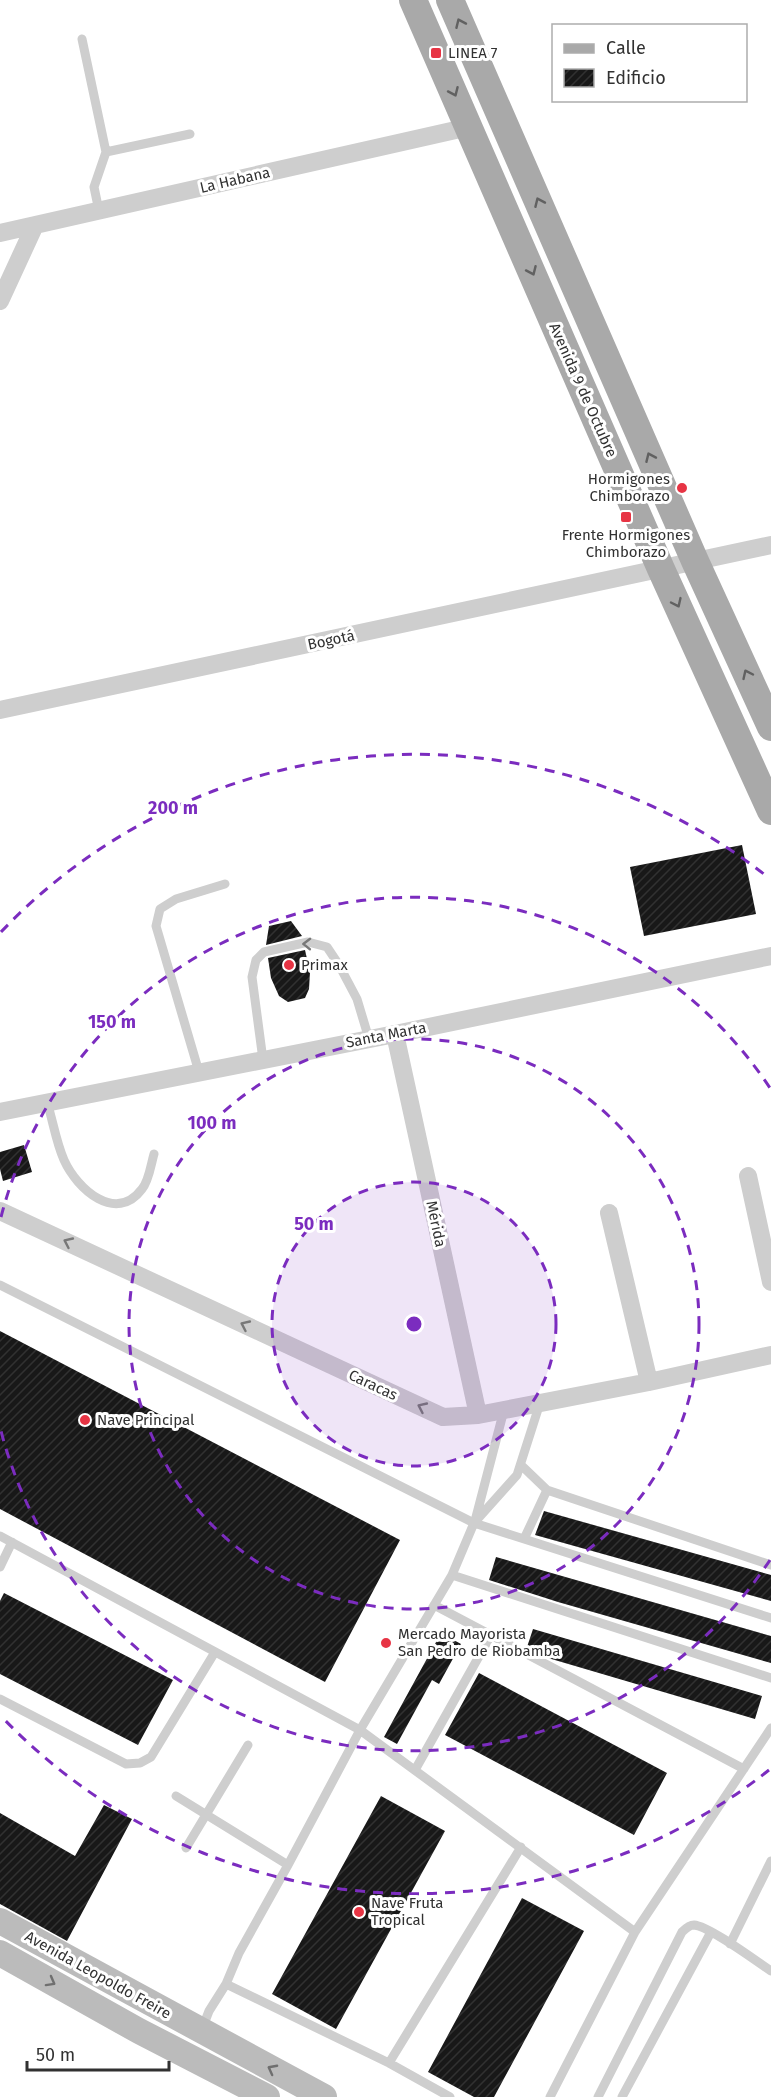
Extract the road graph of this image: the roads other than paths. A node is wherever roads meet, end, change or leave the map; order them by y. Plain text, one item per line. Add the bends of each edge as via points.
1 (413, 0) edge
2 (450, 0) edge
3 (82, 39) dead end
4 (469, 127) junction
5 (190, 134) dead end
6 (106, 152) junction
7 (99, 211) junction
8 (35, 225) junction
9 (0, 233) edge
10 (0, 302) edge
11 (771, 545) edge
12 (695, 561) junction
13 (661, 569) junction
14 (0, 710) edge
15 (771, 727) edge
16 (771, 812) edge
17 (225, 884) dead end
18 (771, 956) edge
19 (395, 1034) junction
20 (369, 1039) junction
21 (263, 1059) junction
22 (199, 1072) junction
23 (47, 1102) junction
24 (0, 1112) edge
25 (154, 1154) dead end
26 (748, 1176) dead end
27 (0, 1211) edge
28 (609, 1213) dead end
29 (771, 1282) edge
30 (0, 1286) edge
31 (771, 1355) edge
32 (648, 1382) junction
33 (540, 1403) junction
34 (504, 1410) junction
35 (478, 1414) junction
36 (522, 1466) junction
37 (547, 1490) junction
38 (474, 1523) junction
39 (0, 1536) edge
40 (524, 1539) junction
41 (12, 1542) junction
42 (771, 1565) edge
43 (0, 1567) edge
44 (452, 1575) junction
45 (434, 1605) junction
46 (771, 1618) edge
47 (490, 1635) junction
48 (215, 1652) junction
49 (771, 1678) edge
50 (0, 1699) edge
51 (771, 1728) edge
52 (360, 1730) junction
53 (248, 1745) dead end
54 (744, 1769) junction
55 (415, 1770) junction
56 (176, 1796) dead end
57 (206, 1813) junction
58 (186, 1848) dead end
59 (521, 1848) junction
60 (771, 1861) edge
61 (288, 1865) junction
62 (0, 1921) edge
63 (635, 1932) junction
64 (711, 1932) junction
65 (730, 1944) junction
66 (0, 1953) edge
67 (771, 1971) edge
68 (226, 1984) junction
69 (153, 2005) junction
70 (139, 2031) junction
71 (201, 2031) junction
72 (389, 2063) junction
73 (267, 2097) edge
74 (324, 2097) edge
75 (450, 2097) edge
76 (550, 2097) edge
77 (598, 2097) edge
78 (622, 2097) edge

1 -> 4 main road, Avenida 9 de Octubre
12 -> 2 main road
3 - 6 lane
4 - 7 street, La Habana
4 -> 13 main road, Avenida 9 de Octubre
5 - 6 lane
6 - 7 lane via 94,187
7 - 8 street, La Habana
8 - 9 street, La Habana
8 - 10 street
11 - 12 street
12 - 13 street, Bogotá
15 -> 12 main road
13 - 14 street, Bogotá
13 -> 16 main road, Avenida 9 de Octubre
17 - 22 lane via 176,899 160,909 156,926
18 - 19 street, Santa Marta
19 - 20 street, Santa Marta
19 - 35 street, Mérida
20 - 21 street, Santa Marta
20 -> 21 lane via 357,999 339,964 327,947 308,942 264,952 256,960 252,977
21 - 22 street, Santa Marta
22 - 23 street, Santa Marta
23 - 24 street, Santa Marta
23 - 25 lane via 63,1159 74,1178 93,1197 113,1204 129,1201 144,1188
26 - 29 street
35 -> 27 street, Caracas via 443,1417
28 - 32 street
30 - 38 lane
31 - 32 street, Caracas
32 - 33 street, Caracas
33 - 34 street, Caracas
33 - 36 lane
34 - 35 street, Caracas
34 - 38 lane
36 - 37 lane
36 - 38 lane
37 - 40 lane
37 - 42 lane
38 - 40 lane
38 - 44 lane
39 - 41 lane
40 - 46 lane
41 - 43 lane
41 - 48 lane
44 - 45 lane
44 - 49 lane
45 - 47 lane
45 - 52 lane
47 - 54 lane
47 - 55 lane
48 - 50 lane via 151,1757 140,1763 126,1764
48 - 52 lane
51 - 54 lane
52 - 55 lane
52 - 61 lane
53 - 57 lane
54 - 63 lane
55 - 59 lane
56 - 57 lane
57 - 58 lane
57 - 61 lane
59 - 63 lane
59 - 72 lane
60 - 65 lane
61 - 68 lane
62 - 69 main road, Avenida Leopoldo Freire
63 - 76 lane
64 - 65 lane
64 - 77 lane via 694,1925 682,1932
64 - 78 lane
65 - 67 lane
66 -> 70 main road, Avenida Leopoldo Freire
68 - 71 lane
68 - 72 lane
69 - 70 main road
69 - 71 main road, Avenida Leopoldo Freire
70 - 73 main road, Avenida Leopoldo Freire
74 -> 71 main road, Avenida Leopoldo Freire
72 - 75 lane

